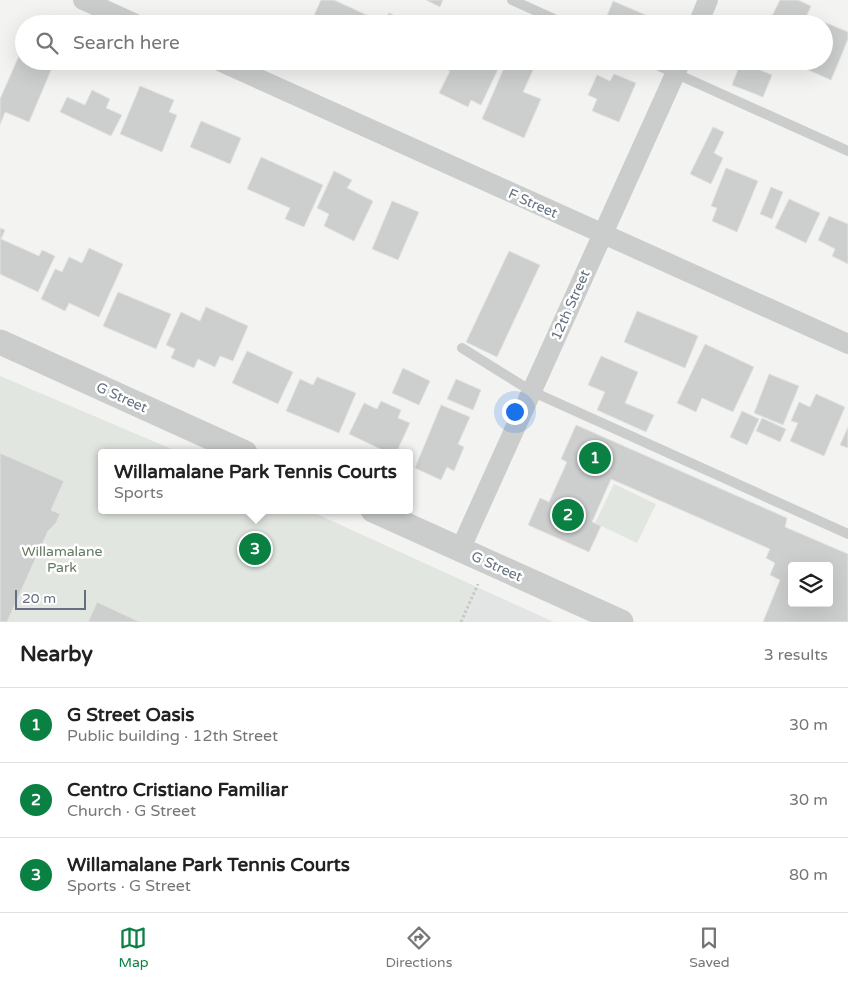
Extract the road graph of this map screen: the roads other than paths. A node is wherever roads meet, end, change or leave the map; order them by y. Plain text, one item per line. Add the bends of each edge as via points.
1 (83, 0) edge
2 (512, 0) edge
3 (708, 0) edge
4 (116, 15) edge
5 (545, 15) edge
6 (702, 15) edge
7 (239, 70) edge
8 (677, 70) edge
9 (684, 70) edge
10 (848, 151) edge
11 (602, 234) junction
12 (0, 342) edge
13 (848, 344) edge
14 (462, 348) dead end
15 (531, 391) junction
16 (236, 449) edge
17 (382, 514) edge
18 (848, 534) edge
19 (460, 550) junction
20 (621, 622) edge

1 - 4 street
2 - 5 lane
3 - 6 street
7 - 11 street, F Street
8 - 11 street, 12th Street
9 - 10 lane
11 - 13 street, F Street
11 - 15 street, 12th Street
12 - 16 street, G Street
14 - 15 lane
15 - 18 lane
15 - 19 street, 12th Street
17 - 19 street, G Street
19 - 20 street, G Street

